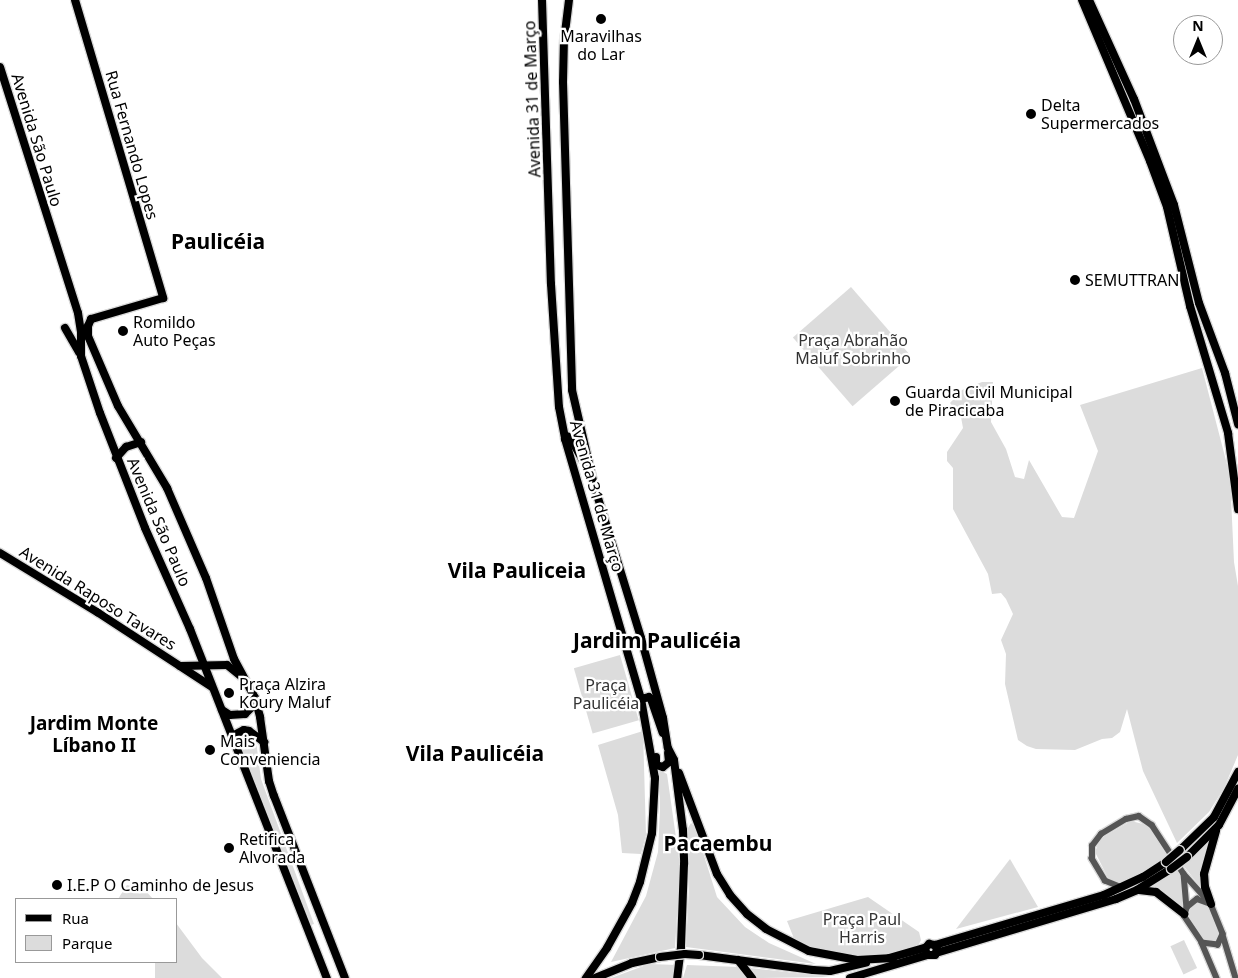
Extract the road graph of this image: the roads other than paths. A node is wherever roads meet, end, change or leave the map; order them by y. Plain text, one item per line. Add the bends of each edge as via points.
1 (75, 0) edge
2 (542, 0) edge
3 (569, 0) edge
4 (1082, 0) edge
5 (1090, 0) edge
6 (0, 67) edge
7 (78, 313) junction
8 (89, 319) junction
9 (65, 328) dead end
10 (81, 356) junction
11 (1238, 424) edge
12 (565, 439) junction
13 (141, 442) junction
14 (116, 458) junction
15 (587, 461) junction
16 (594, 485) junction
17 (579, 487) junction
18 (1238, 509) edge
19 (0, 553) edge
20 (203, 664) junction
21 (223, 665) junction
22 (180, 666) junction
23 (209, 677) junction
24 (248, 682) junction
25 (213, 687) junction
26 (255, 698) junction
27 (641, 699) junction
28 (222, 710) junction
29 (648, 727) junction
30 (232, 736) junction
31 (666, 740) junction
32 (264, 742) junction
33 (668, 748) junction
34 (674, 760) junction
35 (1238, 772) edge
36 (1238, 789) edge
37 (1219, 825) junction
38 (1169, 865) junction
39 (1184, 874) junction
40 (1105, 881) junction
41 (1122, 888) junction
42 (1137, 890) junction
43 (1104, 895) junction
44 (1210, 902) junction
45 (1185, 910) junction
46 (1222, 934) junction
47 (1202, 943) junction
48 (935, 949) junction
49 (926, 952) junction
50 (893, 958) junction
51 (738, 960) junction
52 (327, 978) edge
53 (345, 978) edge
54 (586, 978) edge
55 (595, 978) edge
56 (677, 978) edge
57 (752, 978) edge
58 (850, 978) edge
59 (1217, 978) edge
60 (1236, 978) edge

1 - 8 main road, Rua Fernando Lopes via 163,298
2 - 12 main road, Avenida 31 de Março via 554,347
3 - 15 main road, Avenida 31 de Março via 563,82 570,371
4 - 18 main road via 1167,207 1179,265 1228,433
5 - 11 main road via 1134,99 1174,205 1199,303 1225,373
6 - 7 main road, Avenida São Paulo
7 - 8 main road
7 - 10 main road, Avenida São Paulo
8 - 13 main road, Avenida São Paulo via 90,345 118,406
9 - 10 main road
10 - 14 main road, Avenida São Paulo
12 - 15 main road via 571,439 582,459
12 - 17 main road, Avenida 31 de Março
13 - 14 main road via 126,447
13 - 24 main road, Avenida São Paulo via 168,488 206,578 234,659
14 - 20 main road, Avenida São Paulo
15 - 16 main road, Avenida 31 de Março
16 - 17 main road
16 - 31 main road, Avenida 31 de Março via 642,638
17 - 27 main road, Avenida 31 de Março
19 - 22 main road, Avenida Raposo Tavares
20 - 21 main road, Avenida Raposo Tavares
20 - 22 main road, Avenida Raposo Tavares
20 - 23 main road, Avenida São Paulo
21 - 23 main road
21 - 24 main road via 232,668
22 - 25 main road, Avenida Raposo Tavares
23 - 25 main road, Avenida São Paulo
24 - 26 main road, Avenida São Paulo
25 - 28 main road, Avenida São Paulo
26 - 28 main road via 253,706 245,714 230,714
26 - 32 main road, Avenida São Paulo
27 - 29 main road, Avenida 31 de Março
27 - 31 main road via 651,699
28 - 30 main road, Avenida São Paulo
29 - 33 main road via 654,738 656,764 663,767 669,762
29 - 54 main road, Avenida 31 de Março via 655,778 652,833 646,858 632,903
30 - 32 main road via 244,730
30 - 52 main road, Avenida São Paulo
31 - 33 main road, Avenida 31 de Março
32 - 53 main road, Avenida São Paulo via 274,796
33 - 34 main road, Avenida 31 de Março
34 - 50 main road via 718,874 730,895 747,914 766,929 809,951 858,960
34 - 56 main road, Avenida 31 de Março via 684,864 682,947
35 - 38 main road, bridge via 1214,817
36 - 37 main road
37 - 38 main road, bridge via 1187,857
37 - 44 main road via 1204,874
38 - 41 main road
38 - 42 main road
39 - 40 street via 1152,825 1139,816 1126,819 1101,834 1092,846 1092,859
39 - 44 street
39 - 45 street
40 - 41 street
40 - 43 street
41 - 43 main road
42 - 45 main road via 1152,890
42 - 48 main road via 1116,899
43 - 48 main road
44 - 45 street via 1197,899
44 - 46 street
45 - 47 street
46 - 47 street via 1218,945
46 - 60 street
47 - 59 street
48 - 49 main road via 929,944
49 - 50 main road
49 - 58 main road
50 - 51 main road via 830,970 787,968
51 - 55 main road, bridge via 685,954 660,957 632,963
51 - 57 main road

